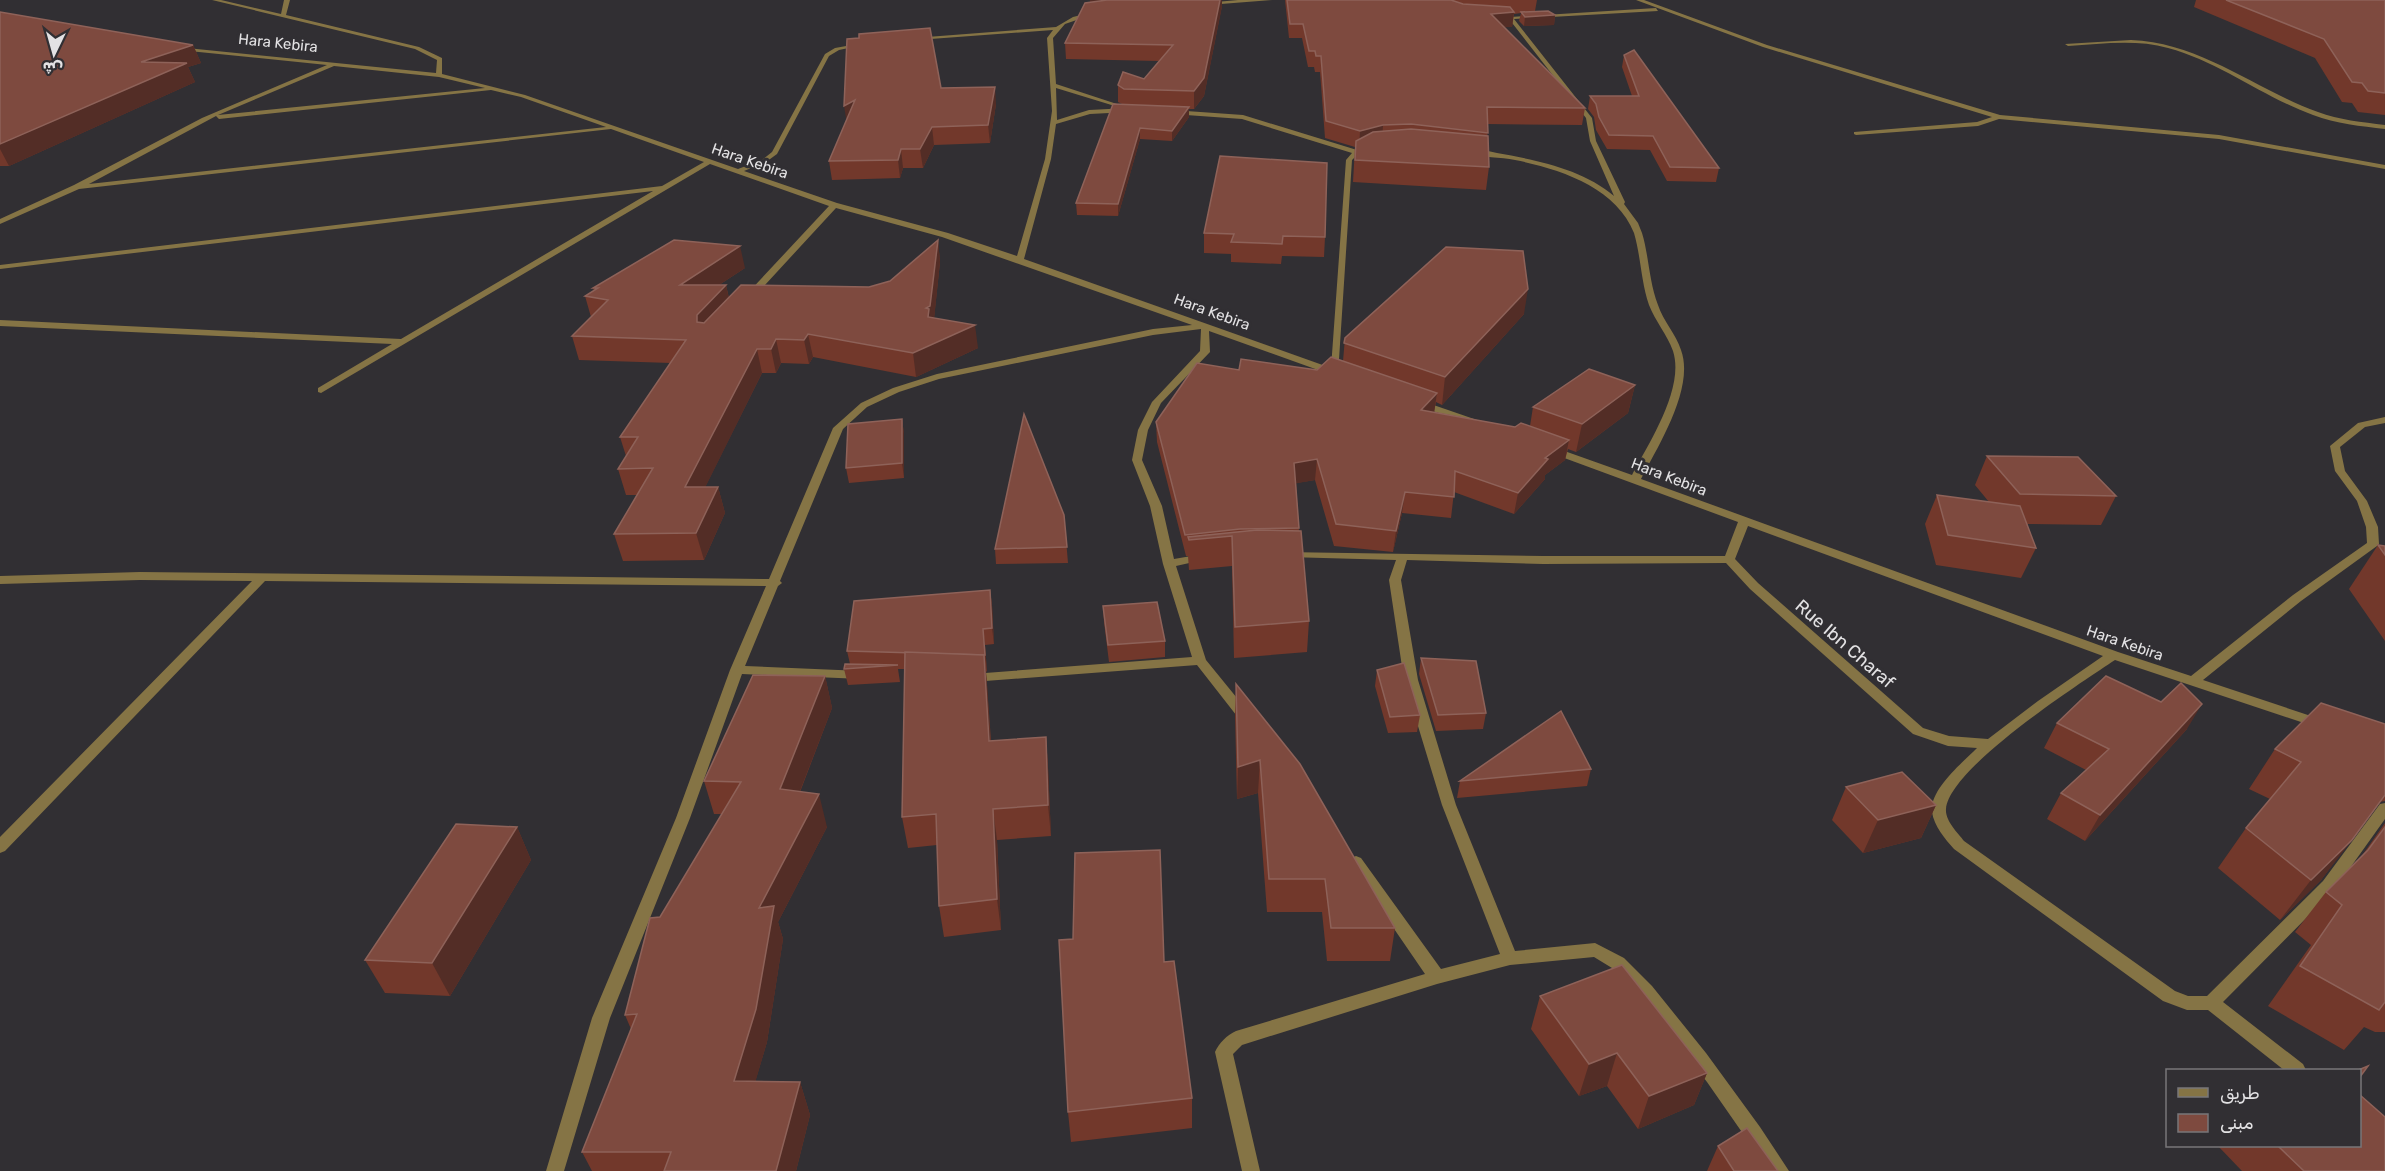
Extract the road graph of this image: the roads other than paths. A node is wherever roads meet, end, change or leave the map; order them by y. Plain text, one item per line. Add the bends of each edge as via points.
1 (215, 0) edge
2 (287, 0) edge
3 (1269, 0) edge
4 (1639, 0) edge
5 (1203, 3) edge
6 (1664, 9) junction
7 (1104, 11) edge
8 (283, 16) junction
9 (1511, 18) junction
10 (1488, 19) edge
11 (1055, 28) junction
12 (908, 39) edge
13 (867, 43) edge
14 (2068, 44) dead end
15 (169, 47) edge
16 (334, 64) junction
17 (439, 75) junction
18 (1052, 85) junction
19 (495, 90) junction
20 (1159, 111) edge
21 (1999, 117) junction
22 (204, 119) junction
23 (1053, 123) junction
24 (2385, 127) edge
25 (613, 129) junction
26 (1856, 133) dead end
27 (1380, 148) edge
28 (1459, 150) edge
29 (1357, 152) junction
30 (708, 162) junction
31 (2385, 167) edge
32 (736, 172) junction
33 (77, 187) junction
34 (661, 188) junction
35 (1621, 203) junction
36 (834, 205) junction
37 (0, 222) edge
38 (1020, 260) junction
39 (0, 267) edge
40 (739, 308) edge
41 (0, 322) edge
42 (1205, 326) junction
43 (402, 342) junction
44 (321, 390) dead end
45 (1402, 397) edge
46 (2385, 420) edge
47 (1479, 424) edge
48 (1535, 444) edge
49 (1635, 479) junction
50 (1744, 522) junction
51 (1272, 554) edge
52 (1218, 556) edge
53 (1402, 558) junction
54 (1729, 559) junction
55 (1169, 564) junction
56 (261, 578) junction
57 (0, 580) edge
58 (776, 583) junction
59 (2113, 655) junction
60 (1200, 661) junction
61 (737, 670) junction
62 (878, 676) edge
63 (961, 678) edge
64 (2193, 681) junction
65 (2329, 726) edge
66 (1257, 731) edge
67 (1988, 744) junction
68 (2385, 808) edge
69 (0, 847) edge
70 (1349, 853) edge
71 (1510, 958) junction
72 (1437, 977) junction
73 (2211, 1003) junction
74 (2294, 1069) edge
75 (555, 1171) edge
76 (1251, 1171) edge
77 (1780, 1171) edge

1 - 8 street
2 - 8 street
3 - 5 street
4 - 6 street
6 - 9 street
6 - 21 street via 1765,46
7 - 11 street via 1070,19
8 - 17 street via 417,48 440,59
9 - 10 street
9 - 35 street via 1588,118 1593,141
11 - 12 street
11 - 18 street via 1050,38
13 - 32 street via 837,49 827,56 775,153
14 - 24 street via 2144,42 2168,46 2313,113
15 - 16 street, Hara Kebira
16 - 17 street, Hara Kebira
16 - 22 street
17 - 19 street, Hara Kebira
18 - 23 street
18 - 23 street via 1136,110 1089,112
19 - 22 street
19 - 25 street, Hara Kebira via 523,96
20 - 29 street via 1243,117
21 - 26 street via 1978,124
21 - 31 street via 2219,137
22 - 33 street
23 - 38 street via 1048,159
25 - 30 street, Hara Kebira
25 - 33 street
27 - 29 street
28 - 35 street via 1493,154 1562,172 1603,190
29 - 42 street, Hara Kebira via 1349,159 1341,375
30 - 32 street, Hara Kebira
30 - 34 street
32 - 36 street, Hara Kebira
33 - 37 street
34 - 39 street
34 - 43 street
35 - 49 street via 1634,223 1644,251 1652,303 1680,358 1675,400
36 - 38 street, Hara Kebira
36 - 40 street
38 - 42 street, Hara Kebira
41 - 43 street
42 - 55 street via 1205,352 1157,402 1143,430 1137,460 1156,506
42 - 58 street via 1153,332 937,377 864,405 838,428
43 - 44 street
45 - 47 street
46 - 64 street via 2362,425 2335,446 2340,471 2362,501 2372,527 2373,544 2297,598
48 - 49 street, Hara Kebira
49 - 50 street, Hara Kebira
50 - 54 street
50 - 59 street, Hara Kebira
51 - 53 street
52 - 55 street
53 - 54 street
53 - 71 street via 1395,580 1411,680 1449,805
54 - 67 street, Rue Ibn Charaf via 1754,586 1918,731 1948,741
55 - 60 street
56 - 57 street
56 - 58 street
56 - 69 street
58 - 61 street
59 - 64 street, Hara Kebira
59 - 67 street
60 - 63 street
60 - 66 street
61 - 62 street
61 - 75 street via 601,1018
64 - 65 street, Hara Kebira
67 - 73 street via 1944,792 1939,809 1946,828 1959,845 2169,996 2187,1003
68 - 73 street via 2329,885
70 - 72 street
71 - 72 street
71 - 77 street via 1595,950 1634,976 1711,1071
72 - 76 street via 1236,1039 1224,1052
73 - 74 street

